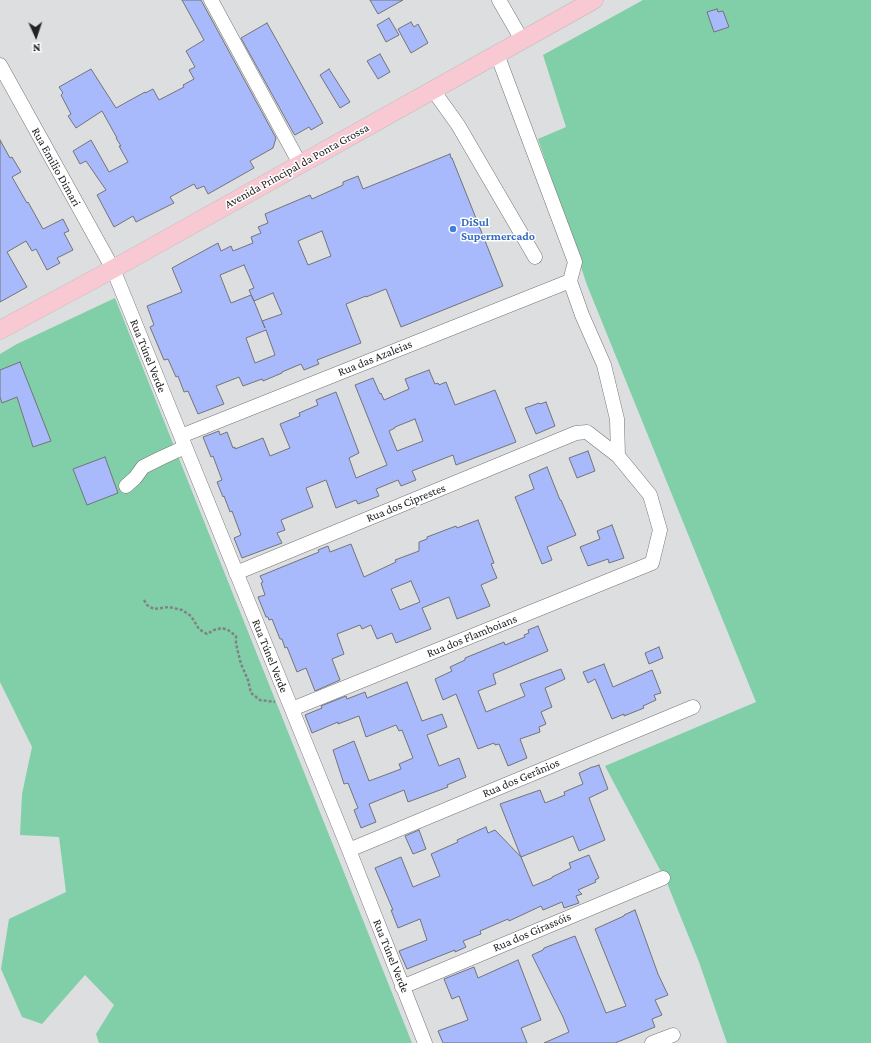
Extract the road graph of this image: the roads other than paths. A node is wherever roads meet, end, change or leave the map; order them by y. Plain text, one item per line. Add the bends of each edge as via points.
1 (211, 0) edge
2 (499, 0) edge
3 (594, 0) edge
4 (522, 40) junction
5 (497, 54) junction
6 (1, 71) edge
7 (433, 90) junction
8 (300, 164) junction
9 (535, 258) dead end
10 (113, 269) junction
11 (570, 280) junction
12 (0, 330) edge
13 (183, 441) junction
14 (618, 456) junction
15 (126, 486) dead end
16 (236, 573) junction
17 (290, 705) junction
18 (693, 707) dead end
19 (349, 850) junction
20 (663, 878) dead end
21 (402, 986) junction
22 (673, 1034) dead end
23 (425, 1043) edge
24 (652, 1043) edge

1 - 8 street
2 - 4 street
3 - 4 main road, Avenida Principal da Ponta Grossa
4 - 5 main road, Avenida Principal da Ponta Grossa
5 - 7 main road, Avenida Principal da Ponta Grossa
5 - 11 street via 575,262
6 - 10 street, Rua Emilio Dimari
7 - 8 main road, Avenida Principal da Ponta Grossa
7 - 9 street via 458,125
8 - 10 main road, Avenida Principal da Ponta Grossa
10 - 12 main road, Avenida Principal da Ponta Grossa
10 - 13 street, Rua Túnel Verde
11 - 13 street, Rua das Azaleias
11 - 14 street via 604,365 617,419
13 - 15 street, Rua das Azaleias via 161,458 143,467
13 - 16 street, Rua Túnel Verde
14 - 16 street, Rua dos Ciprestes via 587,432 576,433
14 - 17 street, Rua dos Flamboians via 650,495 660,530 652,563
16 - 17 street, Rua Túnel Verde
17 - 19 street, Rua Túnel Verde
18 - 19 street, Rua dos Gerânios
19 - 21 street, Rua Túnel Verde
20 - 21 street, Rua dos Girassóis
21 - 23 street, Rua Túnel Verde
22 - 24 street

